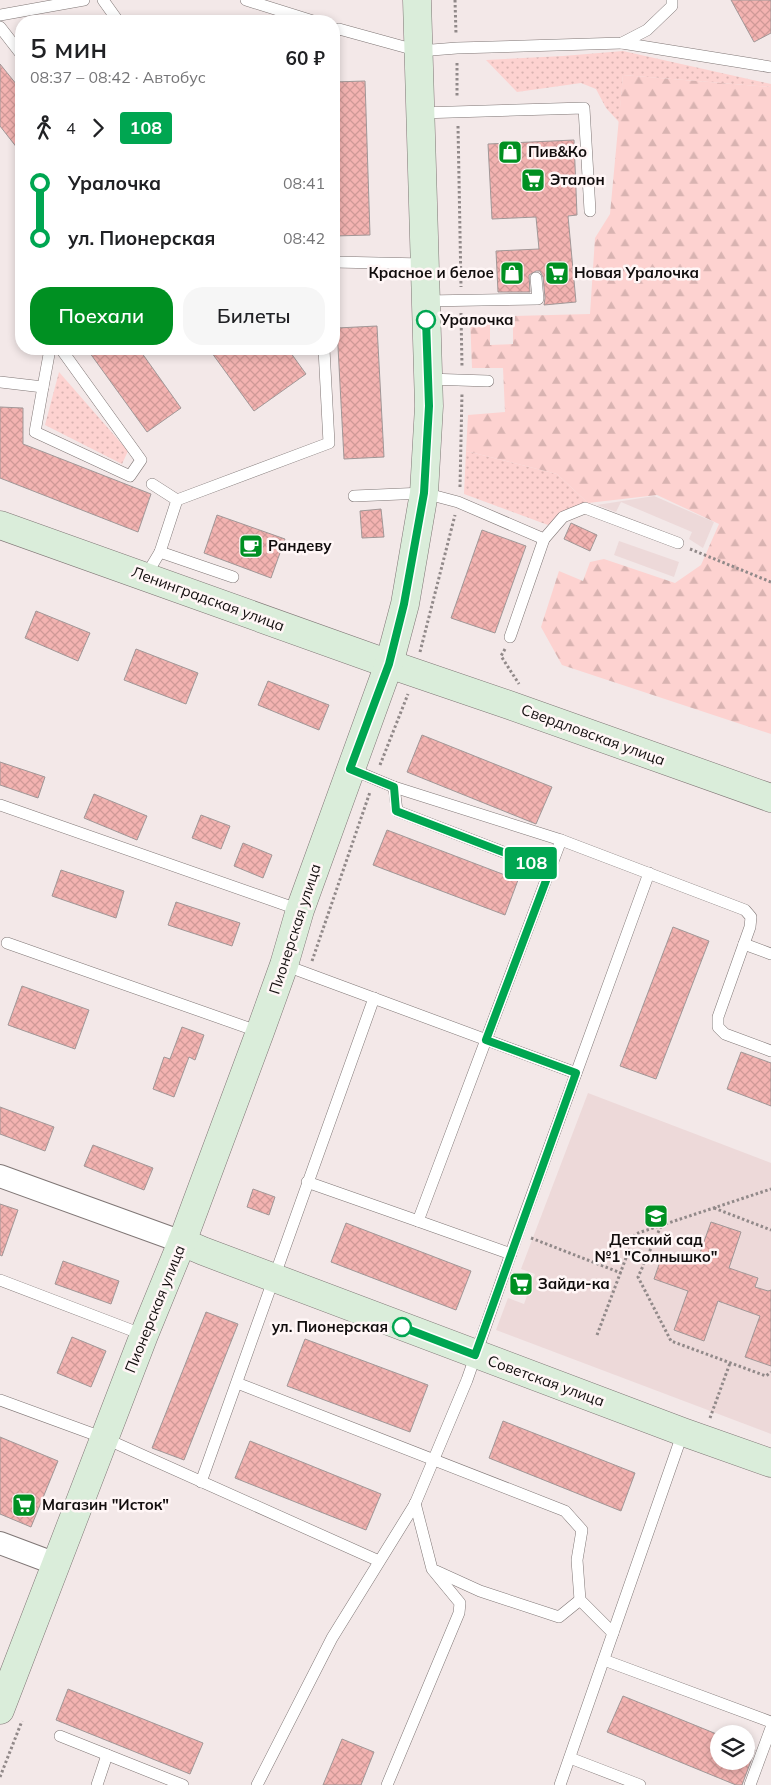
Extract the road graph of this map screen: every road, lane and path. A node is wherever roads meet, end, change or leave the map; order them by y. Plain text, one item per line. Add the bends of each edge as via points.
1 (84, 0) edge
2 (103, 0) edge
3 (246, 0) edge
4 (417, 0) edge
5 (455, 0) edge
6 (672, 0) edge
7 (0, 15) edge
8 (114, 15) edge
9 (295, 15) edge
10 (0, 27) edge
11 (340, 31) edge
12 (622, 43) junction
13 (15, 46) edge
14 (457, 48) junction
15 (418, 51) junction
16 (771, 67) edge
17 (420, 113) junction
18 (590, 210) dead end
19 (340, 262) edge
20 (424, 264) junction
21 (536, 278) dead end
22 (425, 301) junction
23 (49, 355) edge
24 (65, 355) edge
25 (324, 355) edge
26 (428, 379) junction
27 (488, 381) dead end
28 (0, 382) edge
29 (43, 387) junction
30 (152, 484) dead end
31 (424, 493) junction
32 (354, 496) dead end
33 (177, 500) junction
34 (0, 525) edge
35 (544, 540) junction
36 (678, 544) joint
37 (160, 552) junction
38 (145, 577) junction
39 (233, 577) dead end
40 (771, 582) edge
41 (510, 637) joint
42 (389, 664) junction
43 (415, 673) joint
44 (512, 706) junction
45 (350, 769) junction
46 (394, 787) junction
47 (771, 798) edge
48 (0, 805) edge
49 (561, 840) junction
50 (550, 870) junction
51 (649, 873) junction
52 (300, 910) junction
53 (7, 943) dead end
54 (744, 944) junction
55 (771, 954) edge
56 (284, 964) junction
57 (374, 998) junction
58 (260, 1032) junction
59 (486, 1040) junction
60 (771, 1051) edge
61 (576, 1073) junction
62 (0, 1176) edge
63 (307, 1182) junction
64 (771, 1189) edge
65 (713, 1208) junction
66 (418, 1221) junction
67 (661, 1225) junction
68 (771, 1230) edge
69 (518, 1232) junction
70 (182, 1242) junction
71 (511, 1254) junction
72 (621, 1273) junction
73 (274, 1279) junction
74 (0, 1280) edge
75 (144, 1335) junction
76 (597, 1335) dead end
77 (475, 1355) junction
78 (730, 1362) junction
79 (771, 1372) edge
80 (237, 1383) junction
81 (0, 1400) edge
82 (695, 1429) junction
83 (104, 1438) junction
84 (433, 1461) junction
85 (771, 1463) edge
86 (201, 1482) junction
87 (415, 1504) junction
88 (0, 1543) edge
89 (379, 1561) junction
90 (56, 1564) junction
91 (432, 1569) junction
92 (580, 1600) junction
93 (613, 1633) junction
94 (604, 1660) junction
95 (0, 1710) edge
96 (771, 1722) edge
97 (771, 1728) edge
98 (60, 1736) dead end
99 (107, 1755) junction
100 (570, 1758) junction
101 (97, 1785) edge
102 (183, 1785) edge
103 (257, 1785) edge
104 (387, 1785) edge
105 (560, 1785) edge
106 (640, 1785) edge
107 (750, 1785) edge

1 - 7 lane
2 - 8 lane
3 - 9 lane
4 - 15 street, Пионерская улица
5 - 14 path
6 - 12 lane via 672,6 647,30
10 - 13 lane
11 - 15 lane
12 - 14 lane
12 - 16 lane
14 - 15 lane
15 - 17 street, Пионерская улица
17 - 18 lane via 584,108
17 - 20 street, Пионерская улица
19 - 20 lane
20 - 22 street, Пионерская улица
21 - 22 lane via 538,299
22 - 26 street, Пионерская улица
23 - 29 lane
24 - 29 lane via 141,460 130,476 35,432
25 - 33 lane via 329,443
26 - 27 lane
26 - 31 street, Пионерская улица
28 - 29 lane
30 - 33 lane
31 - 32 lane
31 - 35 lane via 458,502
31 - 42 street, Пионерская улица via 404,604
33 - 37 lane
34 - 38 street, Ленинградская улица
35 - 36 lane via 563,517 585,508
35 - 41 lane
36 - 40 path
37 - 38 lane
37 - 39 lane
38 - 42 street, Ленинградская улица
41 - 44 path via 501,656 519,683
42 - 43 street, Ленинградская улица
42 - 45 street, Пионерская улица
43 - 44 street, Свердловская улица
44 - 47 street, Свердловская улица
45 - 46 lane
45 - 52 street, Пионерская улица
46 - 49 lane
46 - 50 lane via 396,811
48 - 52 lane
49 - 50 lane
49 - 51 lane
50 - 59 lane
51 - 54 lane via 745,910 751,917
51 - 61 lane
52 - 56 street, Пионерская улица
53 - 58 lane
54 - 55 lane
54 - 60 lane via 718,1017 718,1028 725,1034
56 - 57 lane
56 - 58 street, Пионерская улица
57 - 59 lane
57 - 63 lane
58 - 70 street, Пионерская улица
59 - 61 lane
59 - 66 lane
61 - 69 lane
62 - 70 street
63 - 66 lane
63 - 73 lane
64 - 65 path
65 - 67 path
65 - 68 path
66 - 71 lane
67 - 72 path via 635,1234
67 - 78 path via 638,1277 671,1341
69 - 71 lane
69 - 72 path
70 - 73 street, Советская улица
70 - 75 street, Пионерская улица
71 - 77 lane
72 - 76 path
73 - 77 street, Советская улица
73 - 80 lane
74 - 75 lane
75 - 83 street, Пионерская улица
77 - 82 street, Советская улица
77 - 84 lane
78 - 79 path via 766,1376
78 - 82 path
80 - 84 lane
80 - 86 lane
81 - 83 lane
82 - 85 street, Советская улица
82 - 93 lane
83 - 86 lane
83 - 90 street, Пионерская улица
84 - 87 lane
84 - 92 lane via 564,1511 582,1530 577,1560
86 - 89 lane
87 - 89 lane
87 - 91 lane
88 - 90 street
89 - 103 lane via 332,1638
90 - 95 street, Пионерская улица
91 - 92 lane via 480,1591 559,1616
91 - 104 lane via 460,1603 459,1613
92 - 93 lane
93 - 94 lane
94 - 96 lane
94 - 100 lane
97 - 107 lane
98 - 99 lane
99 - 101 lane
99 - 102 lane
100 - 105 lane
100 - 106 lane

